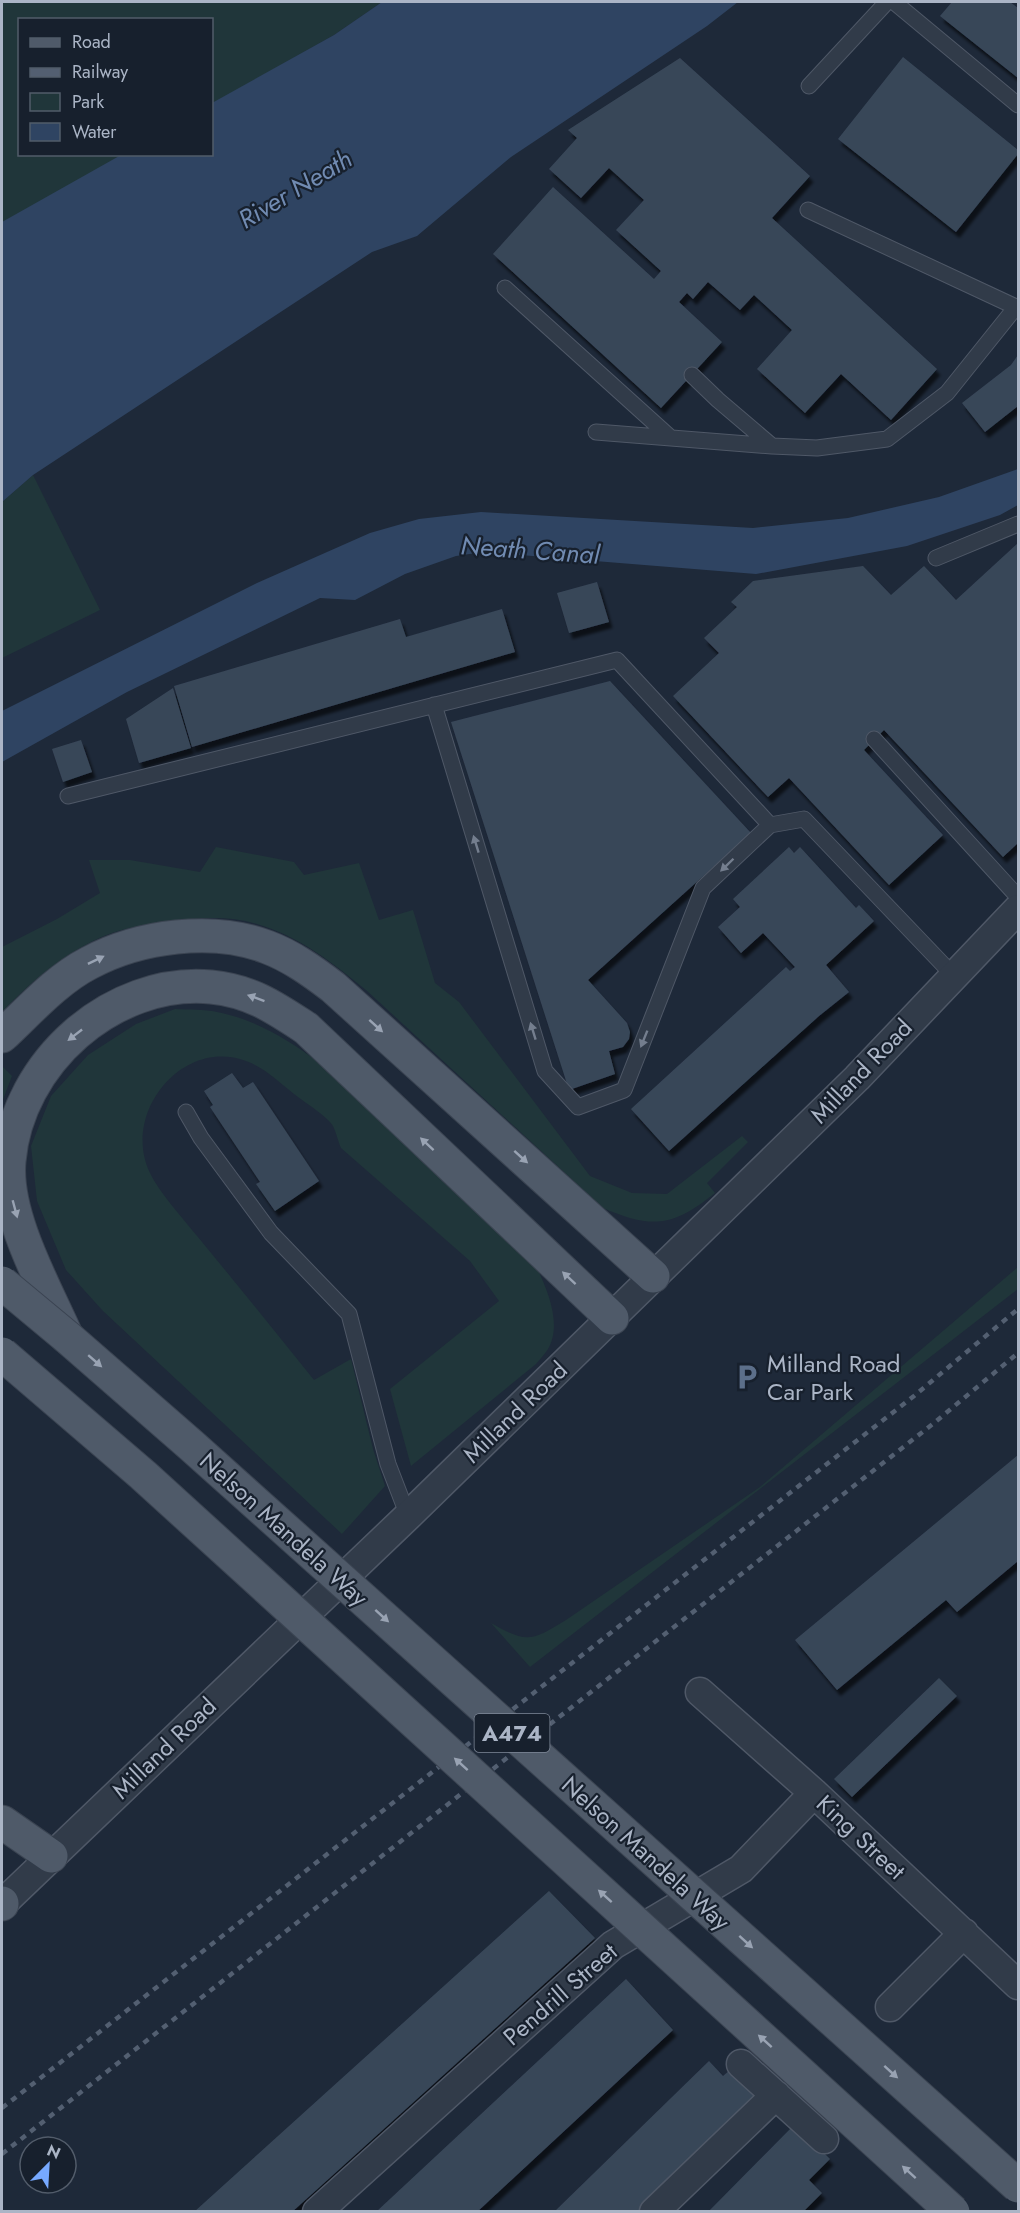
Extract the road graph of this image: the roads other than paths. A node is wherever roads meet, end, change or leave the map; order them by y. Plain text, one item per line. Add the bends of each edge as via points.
1 (887, 2) edge
2 (894, 2) edge
3 (809, 86) dead end
4 (1018, 105) edge
5 (808, 210) dead end
6 (505, 288) dead end
7 (1017, 308) edge
8 (692, 375) dead end
9 (596, 432) dead end
10 (671, 438) junction
11 (772, 446) junction
12 (1018, 524) edge
13 (936, 558) dead end
14 (434, 705) junction
15 (874, 739) dead end
16 (68, 796) dead end
17 (770, 825) junction
18 (1018, 897) edge
19 (1018, 909) edge
20 (954, 976) junction
21 (2, 1036) edge
22 (186, 1112) dead end
23 (653, 1276) junction
24 (2, 1283) edge
25 (612, 1318) junction
26 (67, 1337) junction
27 (2, 1354) edge
28 (15, 1370) edge
29 (408, 1516) junction
30 (700, 1692) dead end
31 (814, 1793) junction
32 (2, 1822) edge
33 (51, 1856) junction
34 (2, 1904) edge
35 (964, 1933) junction
36 (1018, 1985) edge
37 (890, 2007) dead end
38 (741, 2064) dead end
39 (776, 2095) junction
40 (824, 2139) dead end
41 (1018, 2186) edge
42 (317, 2211) edge
43 (654, 2211) edge
44 (953, 2211) edge

1 - 3 lane
2 - 4 lane
5 - 7 lane
6 - 10 lane
7 - 11 lane via 947,393 887,439 817,448
8 - 11 lane
9 - 10 lane
10 - 11 lane
12 - 13 lane
14 - 16 lane
14 - 17 lane via 617,660
17 -> 14 lane via 704,888 624,1090 578,1107 545,1071
15 - 18 lane
17 - 20 lane via 804,819
19 - 20 street, Milland Road
20 - 23 street, Milland Road via 857,1078
21 -> 23 main road via 58,984 87,963 118,949 194,935 266,946 304,965 333,987
22 - 29 lane via 271,1233 349,1314 388,1464
23 - 25 street, Milland Road
24 - 26 main road, Nelson Mandela Way / A474, bridge
25 -> 26 main road via 306,1029 268,1002 238,992 177,987 119,1004 63,1044 44,1066 16,1122 9,1162 11,1193 21,1232
25 - 29 street, Milland Road
26 -> 41 main road, Nelson Mandela Way / A474, bridge
27 - 28 main road, A474, bridge
44 -> 28 main road, A474, bridge via 152,1483
29 - 33 street, Milland Road
30 - 31 street, King Street
31 - 35 street, King Street
31 - 42 street, Pendrill Street via 741,1869 613,1945
32 - 33 main road
33 - 34 street, Milland Road
35 - 36 street, King Street
35 - 37 street
38 - 39 street
39 - 40 street
39 - 43 street

